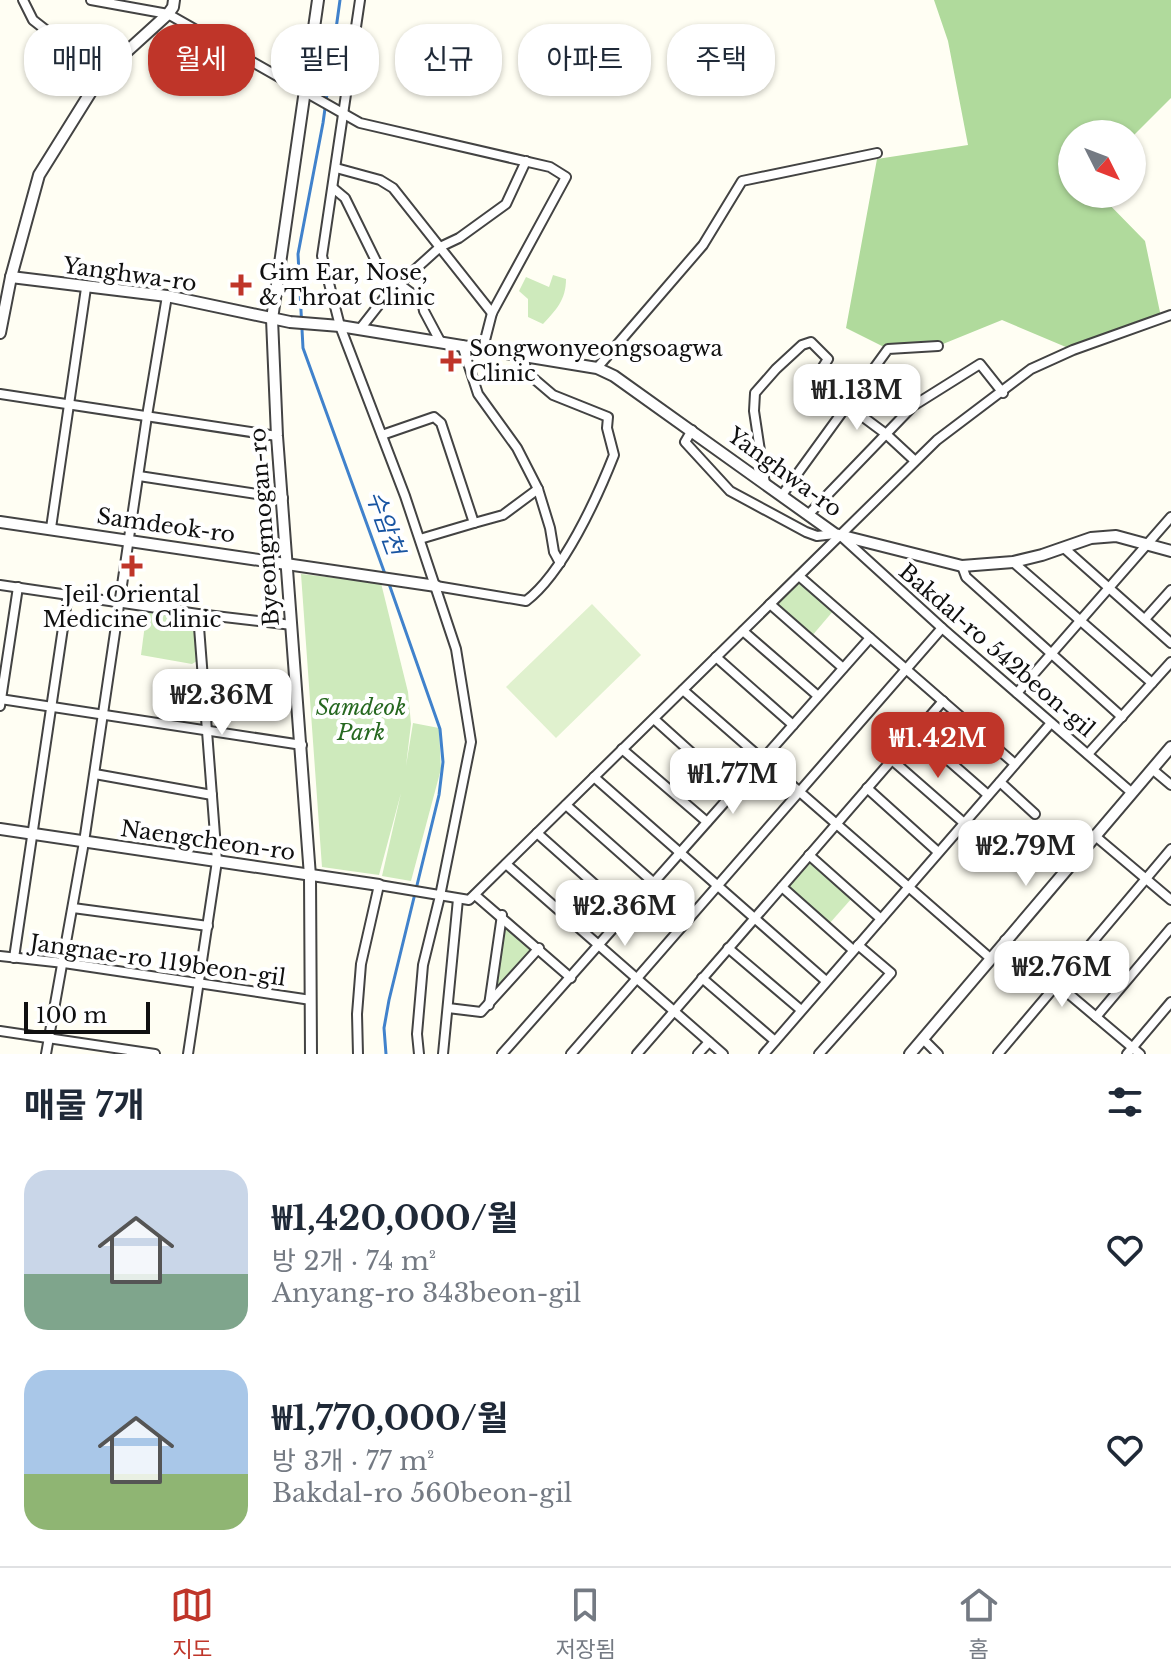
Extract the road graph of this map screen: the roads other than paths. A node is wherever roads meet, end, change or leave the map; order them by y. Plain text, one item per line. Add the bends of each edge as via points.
1 (23, 0) edge
2 (91, 0) edge
3 (174, 0) edge
4 (318, 0) edge
5 (360, 0) edge
6 (168, 14) junction
7 (38, 24) edge
8 (315, 24) edge
9 (132, 47) edge
10 (271, 71) edge
11 (88, 96) edge
12 (304, 96) edge
13 (313, 96) edge
14 (341, 113) junction
15 (877, 153) dead end
16 (526, 161) junction
17 (336, 168) junction
18 (333, 188) junction
19 (440, 247) junction
20 (11, 277) junction
21 (398, 283) junction
22 (86, 288) junction
23 (167, 296) junction
24 (492, 313) junction
25 (1171, 315) edge
26 (272, 319) junction
27 (340, 326) junction
28 (360, 329) junction
29 (0, 333) edge
30 (440, 341) junction
31 (462, 345) junction
32 (938, 346) dead end
33 (483, 348) junction
34 (524, 355) junction
35 (597, 368) junction
36 (812, 384) dead end
37 (1003, 393) junction
38 (0, 394) edge
39 (69, 405) junction
40 (847, 405) junction
41 (147, 416) junction
42 (692, 430) junction
43 (886, 434) junction
44 (382, 435) junction
45 (277, 436) junction
46 (914, 460) junction
47 (139, 476) junction
48 (765, 484) junction
49 (538, 489) junction
50 (782, 495) junction
51 (283, 498) junction
52 (808, 515) junction
53 (1171, 517) edge
54 (0, 522) edge
55 (474, 523) junction
56 (51, 528) junction
57 (838, 534) junction
58 (420, 539) junction
59 (130, 540) junction
60 (1147, 543) junction
61 (1064, 548) junction
62 (1171, 551) edge
63 (1013, 562) junction
64 (288, 563) junction
65 (560, 563) junction
66 (962, 566) junction
67 (799, 576) junction
68 (0, 585) edge
69 (436, 586) junction
70 (18, 587) junction
71 (1109, 588) junction
72 (1171, 590) edge
73 (68, 594) junction
74 (120, 602) junction
75 (770, 604) junction
76 (198, 614) junction
77 (1145, 619) junction
78 (1082, 620) junction
79 (292, 625) junction
80 (942, 628) junction
81 (743, 631) junction
82 (870, 638) junction
83 (1171, 643) edge
84 (1051, 654) junction
85 (716, 657) junction
86 (1171, 662) edge
87 (843, 668) junction
88 (907, 669) junction
89 (1152, 683) junction
90 (683, 690) junction
91 (1017, 693) junction
92 (818, 696) junction
93 (0, 699) edge
94 (943, 701) junction
95 (0, 706) edge
96 (50, 707) junction
97 (104, 714) junction
98 (1122, 717) junction
99 (654, 719) junction
100 (1051, 723) junction
101 (793, 725) junction
102 (206, 729) junction
103 (916, 732) junction
104 (302, 745) junction
105 (1171, 747) edge
106 (622, 749) junction
107 (1088, 754) junction
108 (762, 759) junction
109 (892, 760) junction
110 (1015, 764) junction
111 (1152, 769) junction
112 (95, 774) junction
113 (594, 777) junction
114 (1000, 782) junction
115 (1171, 785) edge
116 (867, 788) junction
117 (734, 791) junction
118 (799, 791) junction
119 (1131, 792) junction
120 (212, 795) junction
121 (988, 795) junction
122 (566, 805) junction
123 (1035, 814) dead end
124 (707, 822) junction
125 (836, 823) junction
126 (964, 823) junction
127 (0, 829) edge
128 (537, 833) junction
129 (32, 834) junction
130 (1094, 835) junction
131 (84, 842) junction
132 (1171, 849) edge
133 (680, 852) junction
134 (938, 852) junction
135 (809, 855) junction
136 (217, 861) junction
137 (506, 864) junction
138 (310, 876) junction
139 (1146, 879) junction
140 (654, 883) junction
141 (379, 885) junction
142 (718, 885) junction
143 (782, 887) junction
144 (909, 887) junction
145 (475, 895) junction
146 (440, 896) junction
147 (458, 899) junction
148 (1171, 900) edge
149 (73, 908) junction
150 (628, 914) junction
151 (502, 915) junction
152 (755, 917) junction
153 (881, 919) junction
154 (208, 926) junction
155 (1171, 928) edge
156 (1005, 940) junction
157 (599, 946) junction
158 (856, 947) junction
159 (539, 948) junction
160 (728, 948) junction
161 (0, 956) edge
162 (14, 958) junction
163 (990, 958) junction
164 (64, 963) junction
165 (571, 978) junction
166 (635, 978) junction
167 (702, 978) junction
168 (826, 981) junction
169 (200, 984) junction
170 (1057, 985) junction
171 (311, 1000) junction
172 (1171, 1002) edge
173 (489, 1005) junction
174 (448, 1008) junction
175 (801, 1010) junction
176 (673, 1012) junction
177 (1096, 1017) junction
178 (0, 1031) edge
179 (50, 1039) junction
180 (923, 1039) junction
181 (775, 1041) junction
182 (709, 1042) junction
183 (1133, 1052) edge
184 (46, 1054) edge
185 (155, 1054) edge
186 (188, 1054) edge
187 (311, 1054) edge
188 (358, 1054) edge
189 (419, 1054) edge
190 (443, 1054) edge
191 (502, 1054) edge
192 (571, 1054) edge
193 (637, 1054) edge
194 (698, 1054) edge
195 (723, 1054) edge
196 (764, 1054) edge
197 (819, 1054) edge
198 (910, 1054) edge
199 (938, 1054) edge
200 (998, 1054) edge

1 - 7 street
2 - 6 street
3 - 6 street
4 - 8 street, Byeongmogan-ro
5 - 14 street
6 - 9 street
6 - 10 street
11 - 20 street via 39,175
12 - 26 street, Byeongmogan-ro
13 - 14 street
14 - 16 street via 360,123
14 - 17 street
15 - 35 street via 742,181 703,245
16 - 19 street via 506,204
16 - 24 street via 566,177
17 - 18 street
17 - 19 street via 387,183
18 - 21 street via 345,198 378,265
18 - 27 street via 322,256
19 - 21 street
19 - 24 street
20 - 22 street, Yanghwa-ro
20 - 29 street
21 - 28 street
21 - 30 street via 422,301
22 - 23 street, Yanghwa-ro
22 - 39 street
23 - 26 street, Yanghwa-ro
23 - 41 street
24 - 33 street
25 - 37 street via 1031,369
26 - 27 street, Yanghwa-ro
26 - 45 street, Byeongmogan-ro
27 - 28 street, Yanghwa-ro
27 - 44 street
28 - 30 street, Yanghwa-ro
30 - 31 street, Yanghwa-ro
31 - 33 street, Yanghwa-ro
31 - 49 street via 478,394 517,448
32 - 40 street via 888,349
33 - 34 street, Yanghwa-ro
34 - 35 street, Yanghwa-ro
34 - 65 street via 526,372 553,395 608,417 614,455
35 - 42 street, Yanghwa-ro
36 - 48 street via 828,359 811,342 755,393
37 - 43 street via 980,364 913,406
37 - 46 street
38 - 39 street
39 - 41 street
39 - 56 street
40 - 43 street
40 - 50 street
41 - 45 street
41 - 47 street
42 - 48 street, Yanghwa-ro
42 - 57 street via 685,442 730,491 806,532
43 - 46 street
43 - 52 street
44 - 55 street via 434,417 441,423
44 - 58 street
45 - 51 street, Byeongmogan-ro
46 - 57 street
47 - 51 street
47 - 59 street
48 - 50 street, Yanghwa-ro
49 - 55 street via 503,515
49 - 65 street
50 - 52 street, Yanghwa-ro
51 - 64 street, Byeongmogan-ro
52 - 57 street, Yanghwa-ro
53 - 60 street
54 - 56 street, Samdeok-ro
55 - 58 street
56 - 59 street, Samdeok-ro
57 - 66 street, Yanghwa-ro
57 - 67 street
57 - 80 street, Bakdal-ro 542beon-gil
58 - 69 street
59 - 64 street, Samdeok-ro
59 - 74 street
60 - 61 street, Yanghwa-ro via 1116,536
60 - 62 street, Yanghwa-ro
60 - 71 street
61 - 63 street, Yanghwa-ro
61 - 71 street
63 - 66 street, Yanghwa-ro
63 - 78 street
64 - 69 street, Samdeok-ro
64 - 79 street, Byeongmogan-ro
65 - 69 street via 526,601
66 - 84 street via 966,577
67 - 75 street
67 - 82 street
68 - 70 street
69 - 146 street via 456,649 471,742
70 - 73 street
70 - 93 street
71 - 77 street
71 - 78 street
72 - 77 street
73 - 74 street
73 - 96 street
74 - 76 street
74 - 97 street
75 - 81 street
75 - 87 street
76 - 79 street
76 - 102 street
77 - 83 street
78 - 84 street
78 - 89 street
79 - 104 street, Byeongmogan-ro
80 - 88 street
80 - 91 street, Bakdal-ro 542beon-gil
81 - 85 street
81 - 92 street
82 - 87 street
82 - 88 street
84 - 91 street
84 - 98 street
85 - 90 street
85 - 101 street
86 - 89 street
87 - 92 street
88 - 94 street
88 - 118 street
89 - 98 street
90 - 99 street
90 - 108 street
91 - 100 street, Bakdal-ro 542beon-gil
92 - 101 street
93 - 95 street
93 - 96 street
94 - 103 street
94 - 110 street
96 - 97 street
96 - 129 street
97 - 102 street
97 - 112 street
98 - 107 street
99 - 106 street
99 - 117 street
100 - 107 street, Bakdal-ro 542beon-gil
100 - 110 street
101 - 108 street
102 - 104 street
102 - 120 street
103 - 109 street
103 - 121 street
104 - 138 street, Byeongmogan-ro
105 - 111 street
106 - 113 street
106 - 124 street
107 - 119 street, Bakdal-ro 542beon-gil
108 - 117 street
108 - 118 street
109 - 116 street
109 - 126 street
110 - 114 street
111 - 115 street
111 - 119 street
112 - 120 street
112 - 131 street
113 - 122 street
113 - 133 street
114 - 121 street
114 - 123 street
116 - 125 street
116 - 134 street
117 - 124 street
118 - 125 street
118 - 142 street
119 - 130 street
120 - 136 street
121 - 126 street
122 - 128 street
122 - 140 street
124 - 133 street
125 - 135 street
125 - 144 street
126 - 134 street
127 - 129 street, Naengcheon-ro
128 - 137 street
128 - 150 street
129 - 131 street, Naengcheon-ro
129 - 162 street
130 - 139 street
130 - 156 street
131 - 136 street, Naengcheon-ro
131 - 149 street
132 - 139 street
133 - 140 street
133 - 142 street
134 - 144 street
135 - 143 street
135 - 153 street
136 - 138 street, Naengcheon-ro
136 - 154 street
137 - 145 street
137 - 157 street
138 - 141 street, Naengcheon-ro
138 - 171 street, Byeongmogan-ro
139 - 148 street
139 - 170 street
140 - 150 street
141 - 146 street
141 - 188 street via 361,964
142 - 152 street
142 - 166 street
143 - 152 street
143 - 158 street
144 - 153 street
144 - 163 street
145 - 147 street
145 - 151 street
146 - 147 street
146 - 189 street via 423,965
147 - 174 street
149 - 154 street
149 - 164 street
150 - 157 street
151 - 159 street
151 - 173 street
152 - 160 street
152 - 168 street
153 - 158 street
154 - 169 street
155 - 177 street
156 - 163 street
156 - 170 street
157 - 165 street
157 - 166 street
158 - 168 street
158 - 197 street via 891,973
159 - 165 street
159 - 173 street
160 - 167 street
160 - 175 street
161 - 162 street, Jangnae-ro 119beon-gil
162 - 164 street, Jangnae-ro 119beon-gil
163 - 180 street
164 - 169 street, Jangnae-ro 119beon-gil
164 - 179 street
165 - 191 street
166 - 176 street
166 - 192 street
167 - 176 street
167 - 181 street
168 - 175 street
169 - 171 street, Jangnae-ro 119beon-gil
169 - 186 street
170 - 177 street
170 - 200 street
171 - 187 street, Byeongmogan-ro
172 - 183 street
173 - 174 street via 481,1012
174 - 190 street
175 - 181 street
176 - 182 street
176 - 193 street
177 - 183 street
178 - 179 street
179 - 184 street
179 - 185 street
180 - 198 street
180 - 199 street
181 - 196 street
182 - 194 street
182 - 195 street

